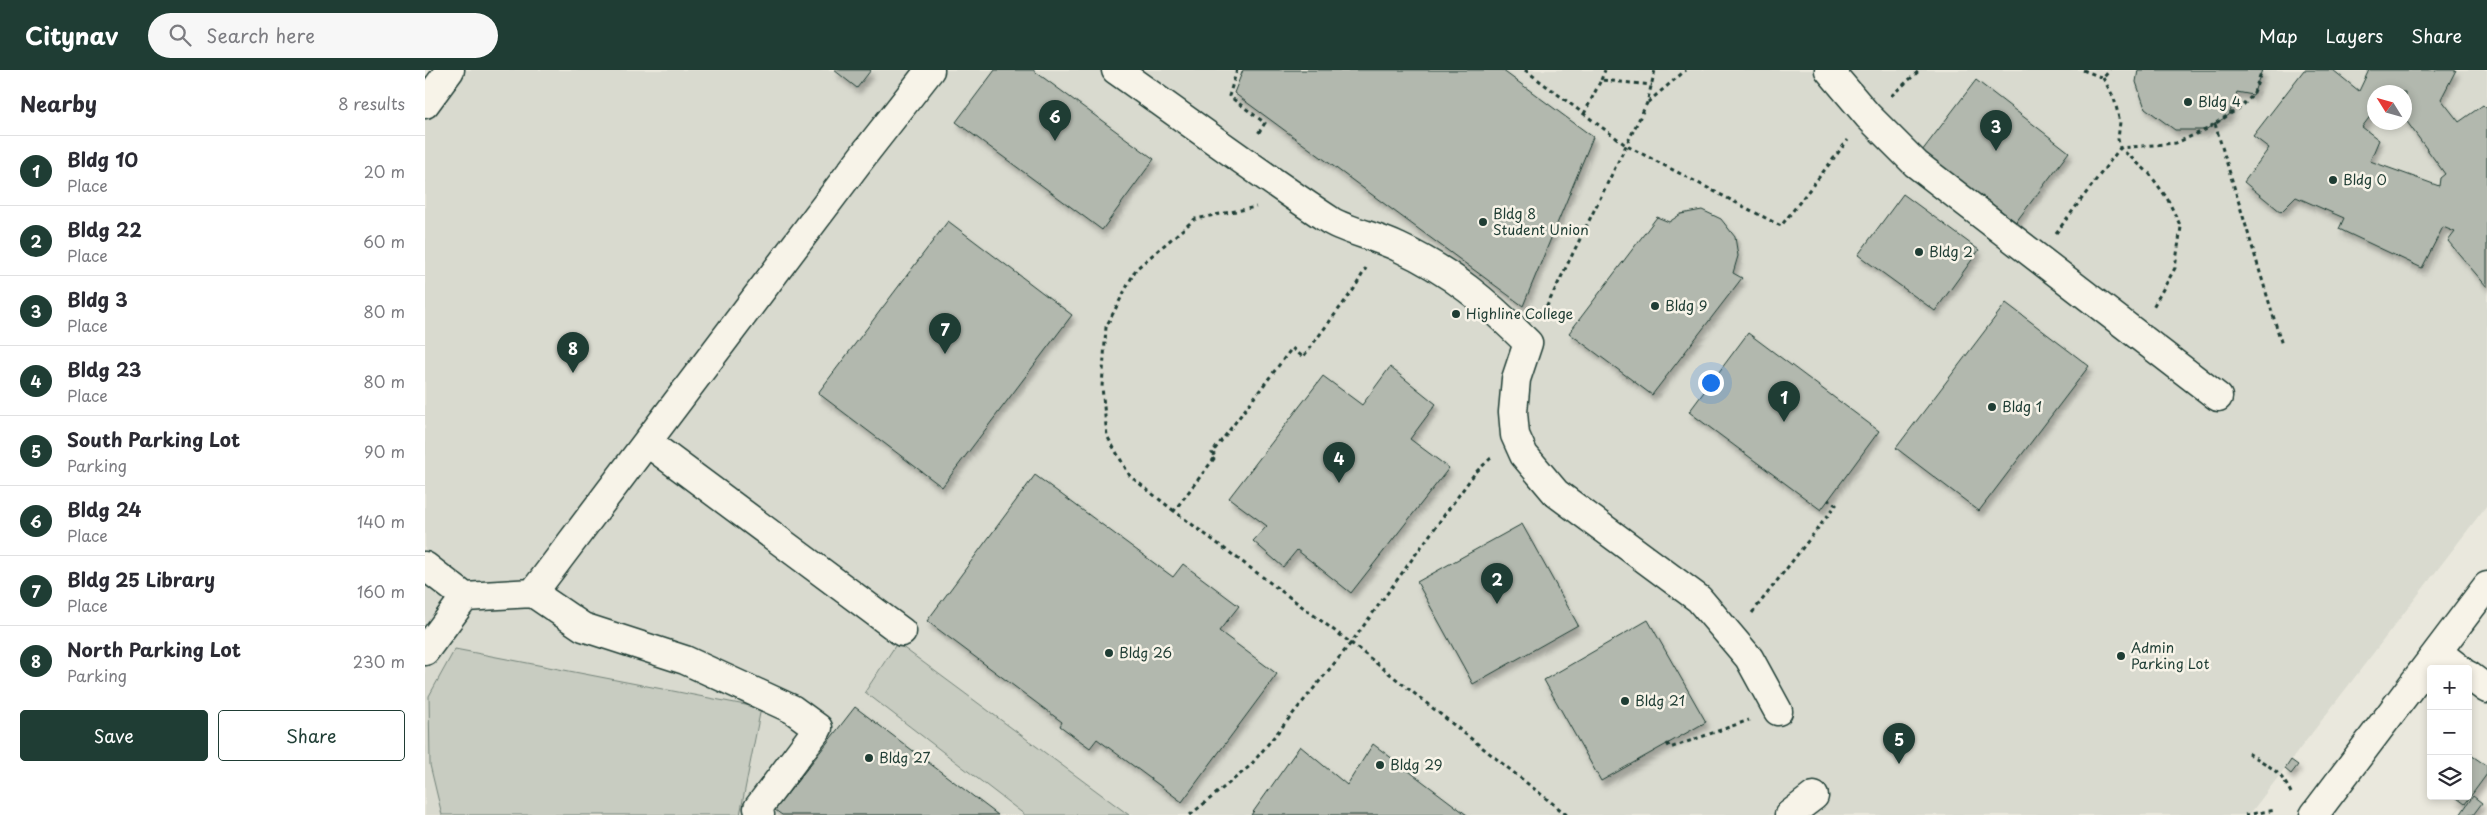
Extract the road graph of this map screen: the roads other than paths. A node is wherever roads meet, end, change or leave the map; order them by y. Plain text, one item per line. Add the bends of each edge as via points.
1 (450, 70) edge
2 (930, 70) edge
3 (1116, 70) edge
4 (1829, 70) edge
5 (425, 104) edge
6 (2217, 397) dead end
7 (647, 442) junction
8 (425, 566) edge
9 (2487, 586) edge
10 (533, 593) junction
11 (465, 598) junction
12 (902, 632) dead end
13 (425, 651) edge
14 (2438, 652) junction
15 (2455, 665) edge
16 (2472, 678) edge
17 (2487, 690) edge
18 (1777, 710) road end
19 (1814, 796) dead end
20 (760, 815) edge
21 (1789, 815) edge
22 (2314, 815) edge

1 - 5 main road
2 - 7 main road
3 - 18 main road via 1333,222 1382,239 1435,264 1461,282 1529,343 1516,379 1513,412 1515,435 1524,454 1556,493 1699,599 1749,658
4 - 6 main road via 1916,164
7 - 10 main road
7 - 12 main road
8 - 11 main road
9 - 14 main road
10 - 11 main road
10 - 20 main road via 583,627 685,660 792,709 818,728 758,808
11 - 13 main road
14 - 15 main road
14 - 22 main road
16 - 17 main road
19 - 21 main road

